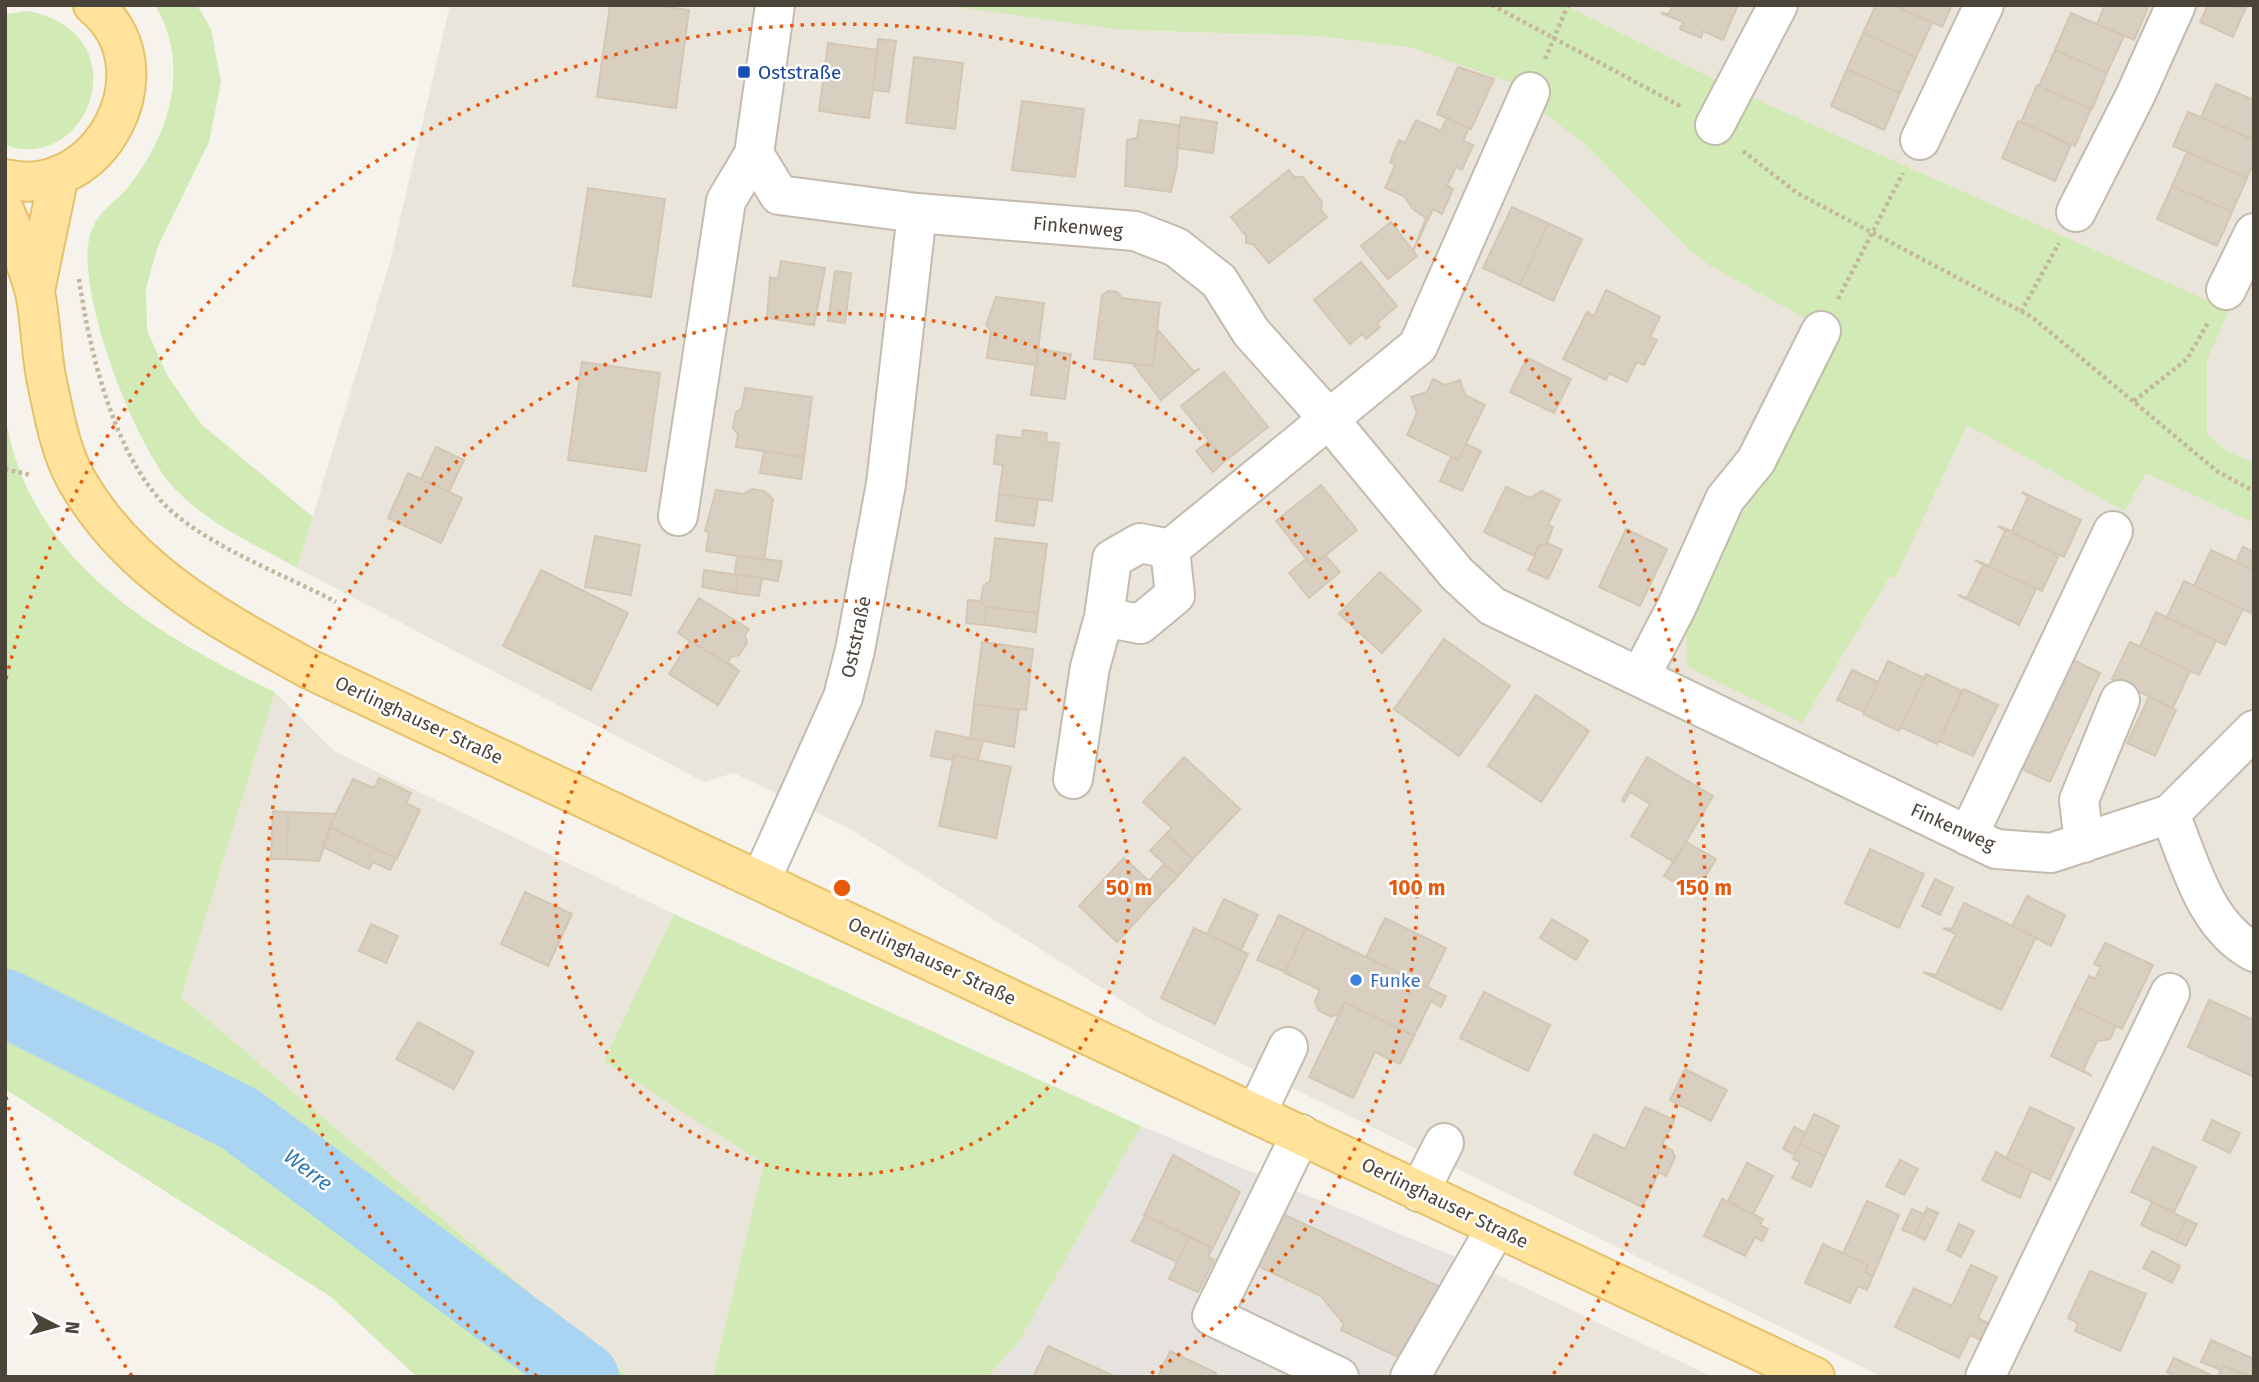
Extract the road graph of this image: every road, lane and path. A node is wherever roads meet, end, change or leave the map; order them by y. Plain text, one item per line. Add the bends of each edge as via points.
1 (93, 5) edge
2 (775, 5) edge
3 (1492, 5) edge
4 (1568, 5) edge
5 (1778, 5) edge
6 (1984, 5) edge
7 (2176, 5) edge
8 (1555, 36) junction
9 (1530, 92) joint
10 (1715, 125) junction
11 (1920, 140) joint
12 (754, 153) junction
13 (59, 175) junction
14 (5, 178) edge
15 (5, 212) edge
16 (2076, 212) joint
17 (916, 213) junction
18 (1873, 233) junction
19 (2254, 233) edge
20 (78, 271) dead end
21 (2226, 290) joint
22 (35, 292) junction
23 (2021, 312) junction
24 (1821, 331) joint
25 (2134, 401) junction
26 (1327, 417) junction
27 (2254, 491) edge
28 (678, 516) dead end
29 (2113, 531) dead end
30 (1170, 550) junction
31 (336, 602) dead end
32 (1104, 617) junction
33 (1640, 677) junction
34 (2120, 700) dead end
35 (2254, 730) edge
36 (1073, 779) dead end
37 (2170, 814) junction
38 (1968, 836) junction
39 (2084, 842) junction
40 (761, 880) junction
41 (2254, 952) edge
42 (2170, 993) dead end
43 (1289, 1047) dead end
44 (1256, 1114) junction
45 (1301, 1134) junction
46 (1444, 1143) dead end
47 (1419, 1192) junction
48 (1496, 1228) junction
49 (1339, 1377) edge
50 (1410, 1377) edge
51 (1815, 1377) edge
52 (1985, 1377) edge

1 - 13 main road via 115,33 125,60 126,89 119,117 105,142 84,162
2 - 12 street
3 - 8 path
4 - 8 path
5 - 10 street
6 - 11 street
7 - 16 street
8 - 9 path
8 - 10 path
9 - 26 street via 1418,346
10 - 18 path via 1797,193
11 - 18 path
12 - 17 street via 779,195
12 - 28 street via 726,201
13 - 14 main road via 36,181
13 - 22 main road, Oerlinghauser Straße
15 - 22 main road, Oerlinghauser Straße
16 - 23 path
17 - 26 street, Finkenweg via 1135,231 1176,247 1219,281 1251,332
17 - 40 street, Oststraße via 886,484 855,649 842,697
18 - 23 path
18 - 24 path
19 - 21 street
20 - 31 path via 87,336 125,449 154,494 207,537
21 - 25 path via 2188,359
22 - 40 main road, Oerlinghauser Straße via 47,380 69,464 109,526 153,571 204,611 309,669
23 - 25 path
24 - 33 street via 1756,461 1725,499
25 - 27 path via 2218,472
26 - 30 street
26 - 33 street, Finkenweg via 1457,574 1492,606
29 - 38 street
30 - 32 street via 1140,543 1112,559
30 - 32 street via 1175,595 1140,624
32 - 36 street via 1090,667
33 - 38 street, Finkenweg
34 - 39 street via 2079,800
35 - 37 street, Finkenweg
37 - 39 street, Finkenweg
37 - 41 street via 2212,915
38 - 39 street, Finkenweg via 1996,849 2051,853
40 - 44 main road, Oerlinghauser Straße
42 - 52 street
43 - 44 street
44 - 45 main road, Oerlinghauser Straße
45 - 47 main road, Oerlinghauser Straße
45 - 49 street via 1212,1316
46 - 47 street
47 - 48 main road, Oerlinghauser Straße
48 - 50 street
48 - 51 main road, Oerlinghauser Straße

